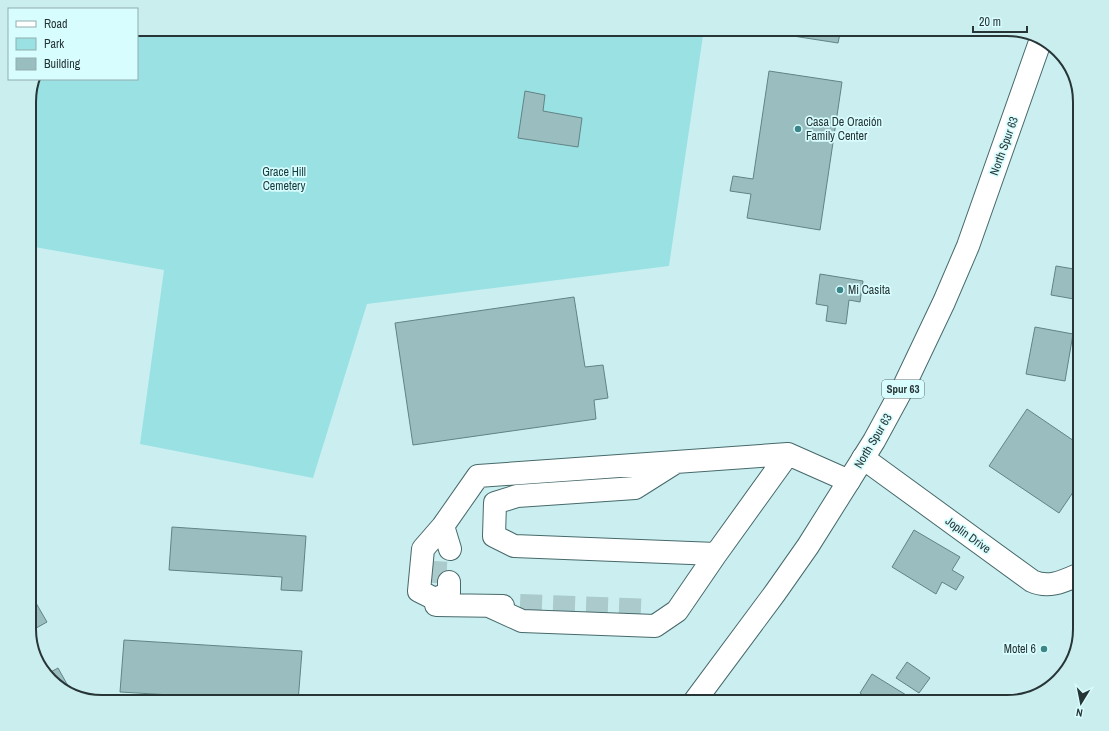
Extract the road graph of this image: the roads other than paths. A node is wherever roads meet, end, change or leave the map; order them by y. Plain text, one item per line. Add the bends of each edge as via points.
1 (1039, 45) edge
2 (788, 454) junction
3 (864, 458) junction
4 (675, 462) junction
5 (849, 480) junction
6 (443, 526) junction
7 (444, 549) tunnel mouth
8 (716, 554) junction
9 (1073, 577) edge
10 (489, 606) junction
11 (520, 606) tunnel mouth
12 (651, 610) tunnel mouth
13 (677, 611) junction
14 (699, 695) edge

1 - 3 main road, North Spur 63 / Spur 63 via 956,275 915,365
2 - 4 main road
2 - 5 main road
2 - 8 main road
3 - 5 main road, North Spur 63 / Spur 63
3 - 9 main road, Joplin Drive via 1032,581 1052,584
4 - 6 main road via 478,476
4 - 8 main road via 635,488 517,496 495,503 494,536 514,546
5 - 14 main road, North Spur 63 / Spur 63 via 792,570
6 - 7 main road
6 - 10 main road via 423,549 419,591 440,588 436,605
8 - 13 main road
10 - 11 main road
10 - 13 main road via 522,621 655,626
12 - 13 main road

